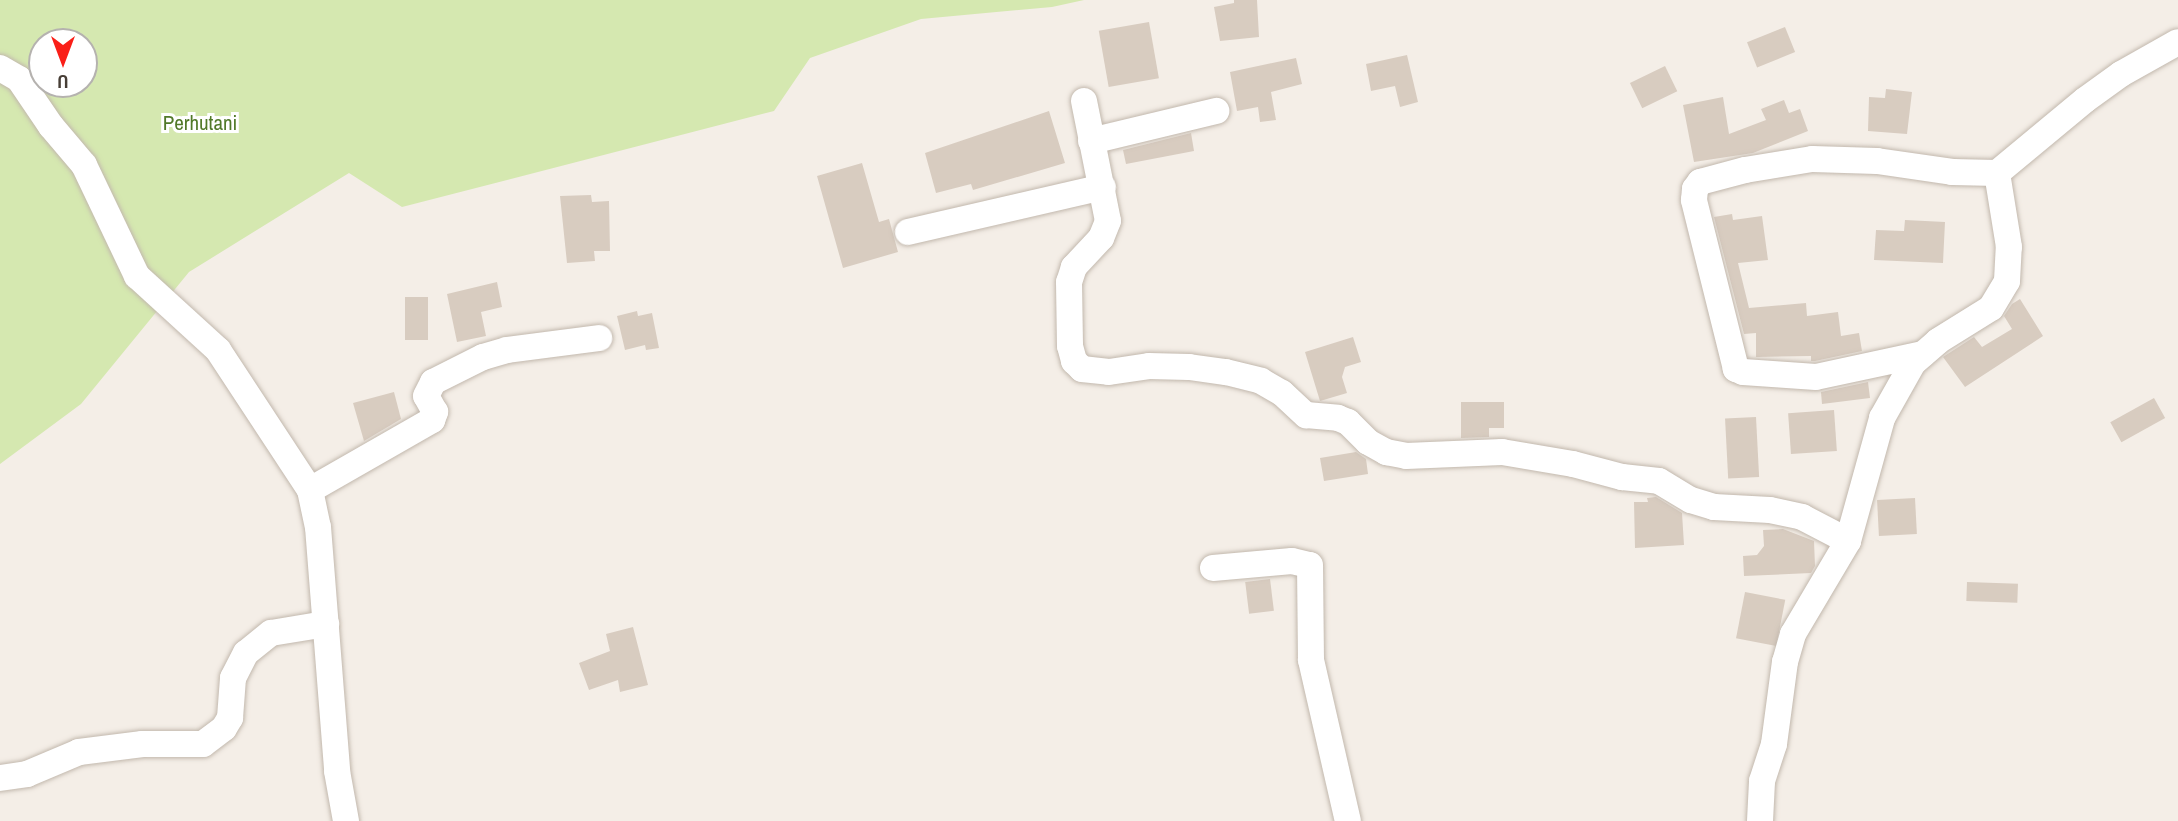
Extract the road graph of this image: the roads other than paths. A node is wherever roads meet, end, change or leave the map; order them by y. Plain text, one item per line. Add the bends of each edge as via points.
1 (2178, 42) edge
2 (0, 68) edge
3 (1084, 101) dead end
4 (1216, 111) dead end
5 (1091, 141) junction
6 (1997, 173) junction
7 (1102, 187) junction
8 (908, 232) dead end
9 (599, 338) dead end
10 (1923, 354) junction
11 (310, 490) junction
12 (1847, 541) junction
13 (1213, 568) dead end
14 (326, 624) junction
15 (0, 778) edge
16 (346, 821) edge
17 (1348, 821) edge
18 (1760, 821) edge

1 - 6 street via 2085,100
2 - 11 street via 19,79 84,165 137,276 218,350
3 - 5 street
4 - 5 street
5 - 7 street
6 - 10 street via 2009,247 2007,281 1991,309
6 - 10 street via 1812,159 1722,176 1700,182 1695,189 1735,369 1816,377
7 - 8 street
7 - 12 street via 1108,221 1101,238 1074,267 1069,282 1070,346 1082,369 1108,372 1149,366 1226,372 1261,381 1306,415 1348,422 1386,452 1406,456 1502,452 1573,464 1659,481 1691,500 1714,507 1802,517
9 - 11 street via 483,357 440,379 428,388 426,396 435,412 432,420
10 - 12 street via 1882,418
11 - 14 street via 317,518
12 - 18 street via 1793,634 1774,744 1762,781
13 - 17 street via 1292,561 1310,565 1311,660
14 - 15 street via 271,633 246,653 233,678 230,718 203,744 142,744 79,752 27,774
14 - 16 street via 337,771

